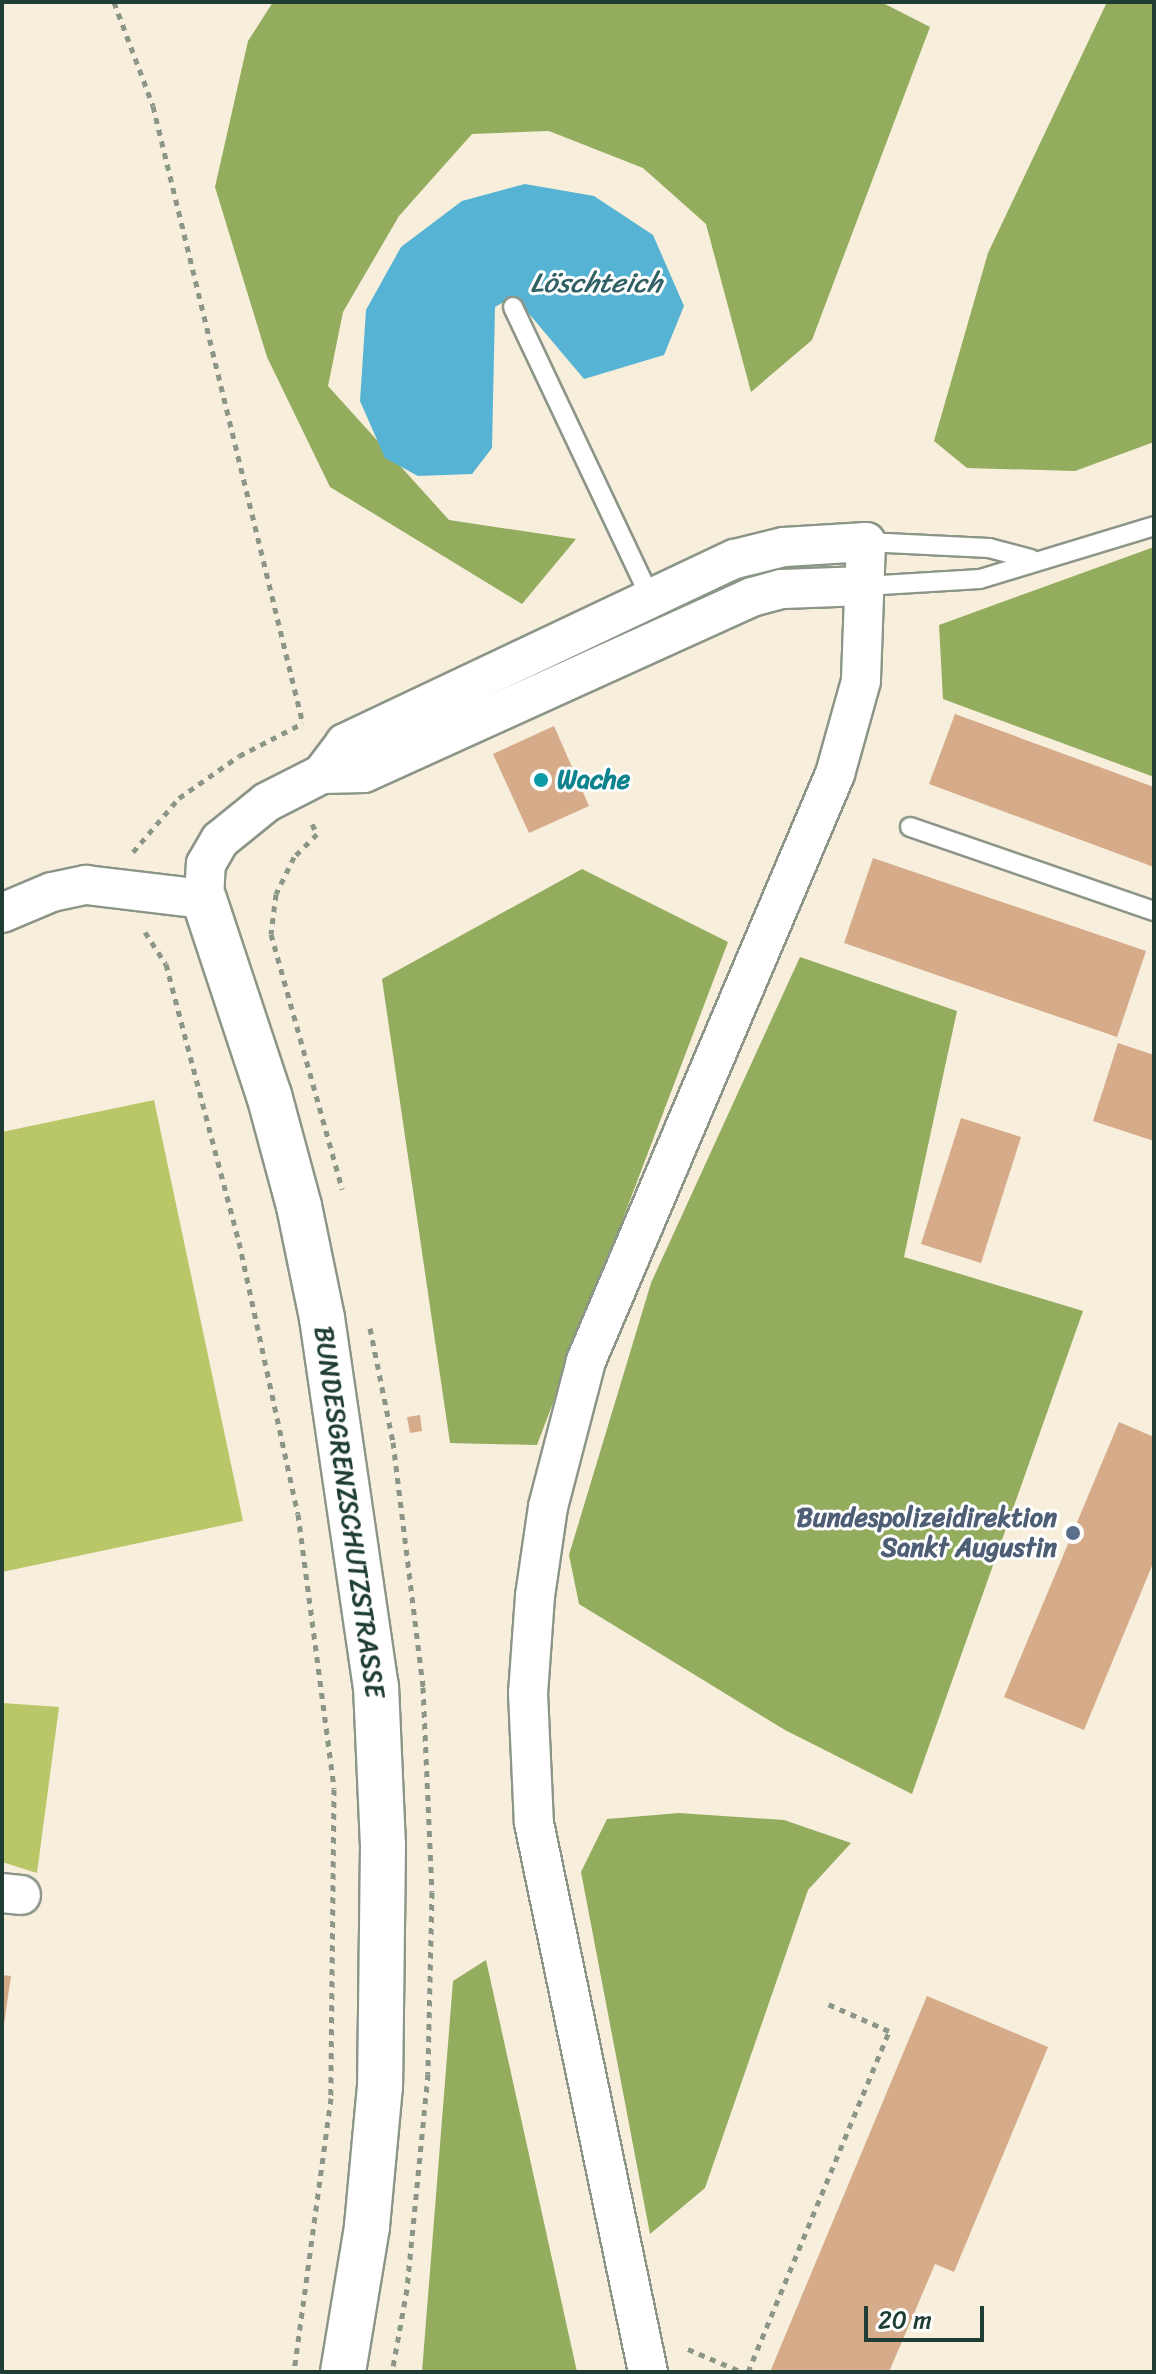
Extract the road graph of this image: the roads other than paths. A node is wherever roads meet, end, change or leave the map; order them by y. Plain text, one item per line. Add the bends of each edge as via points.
1 (513, 307) dead end
2 (1154, 526) edge
3 (866, 542) junction
4 (1031, 559) junction
5 (865, 586) junction
6 (651, 599) junction
7 (582, 631) junction
8 (598, 667) junction
9 (455, 711) junction
10 (910, 827) dead end
11 (204, 899) junction
12 (1154, 911) edge
13 (2, 913) edge
14 (343, 2372) edge
15 (648, 2372) edge

1 - 6 lane
2 - 4 lane
3 - 4 lane via 989,548
3 - 5 street
3 - 6 street via 784,547 735,559
4 - 5 lane via 980,579
5 - 8 street via 782,589 752,597
5 - 15 street via 861,681 835,774 586,1361 548,1507 535,1596 528,1693 534,1823
6 - 7 street
7 - 8 street
7 - 9 street
8 - 9 street
9 - 11 street, BUNDESGRENZSCHUTZSTRASSE via 345,743 322,774 267,802 220,840 206,864
10 - 12 lane
11 - 13 street via 86,885 52,892
11 - 14 street, BUNDESGRENZSCHUTZSTRASSE via 269,1095 299,1206 325,1334 376,1686 383,1846 380,2086 367,2227

